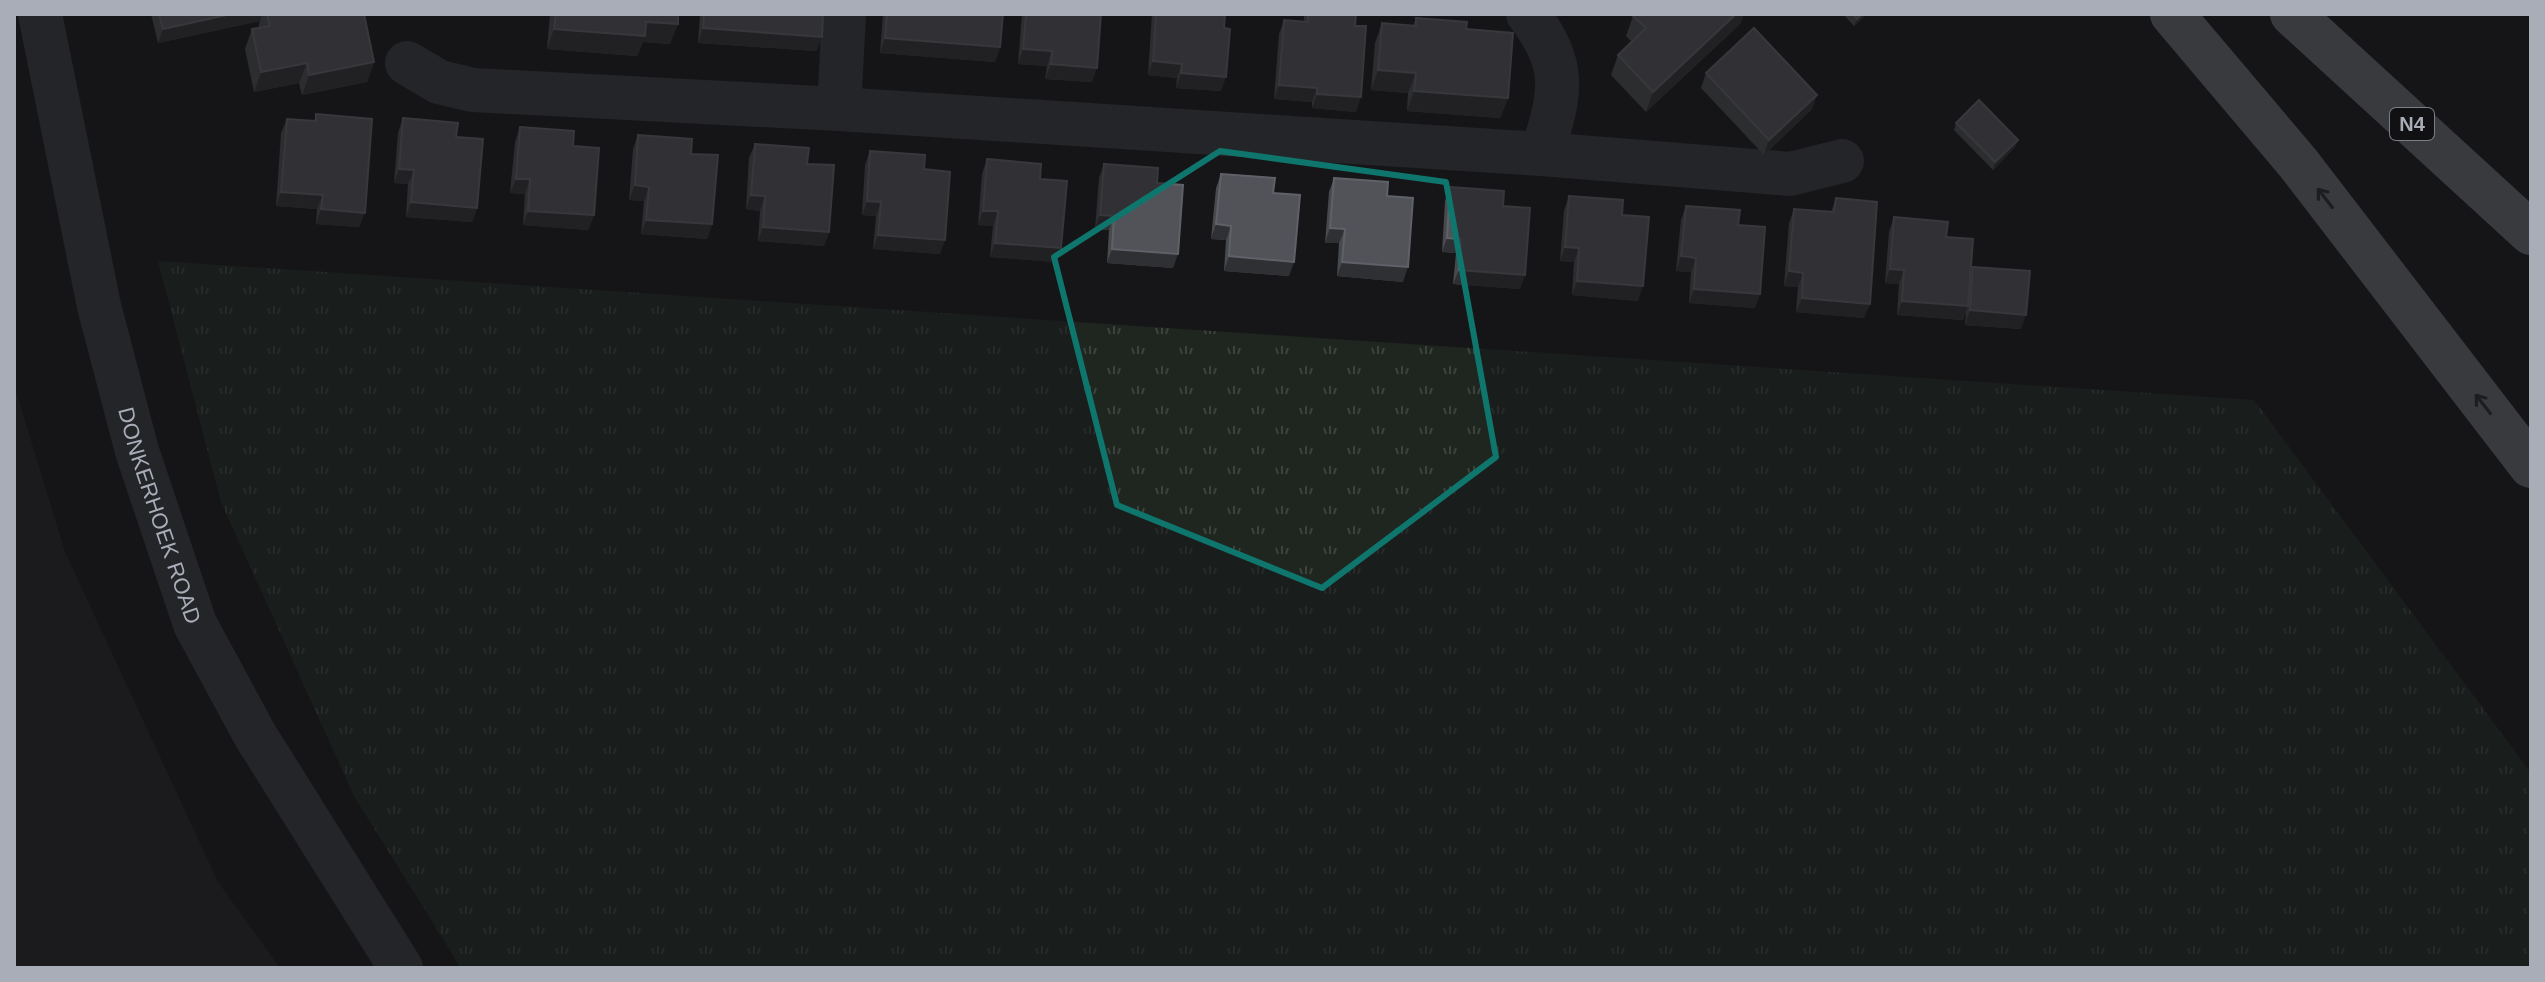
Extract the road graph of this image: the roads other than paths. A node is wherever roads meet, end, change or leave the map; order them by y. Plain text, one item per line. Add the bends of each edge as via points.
1 (40, 14) edge
2 (844, 14) edge
3 (1528, 14) edge
4 (2172, 14) edge
5 (2292, 14) edge
6 (407, 63) dead end
7 (839, 109) junction
8 (1542, 154) junction
9 (1842, 161) dead end
10 (2531, 233) edge
11 (2531, 466) edge
12 (401, 968) edge

1 - 12 street, DONKERHOEK ROAD via 99,306 137,451 195,624 255,735
2 - 7 street
3 - 8 street via 1545,36 1558,79
11 -> 4 highway via 2298,163
5 - 10 highway, N4
6 - 7 street via 439,82 473,90
7 - 8 street
8 - 9 street via 1790,174

